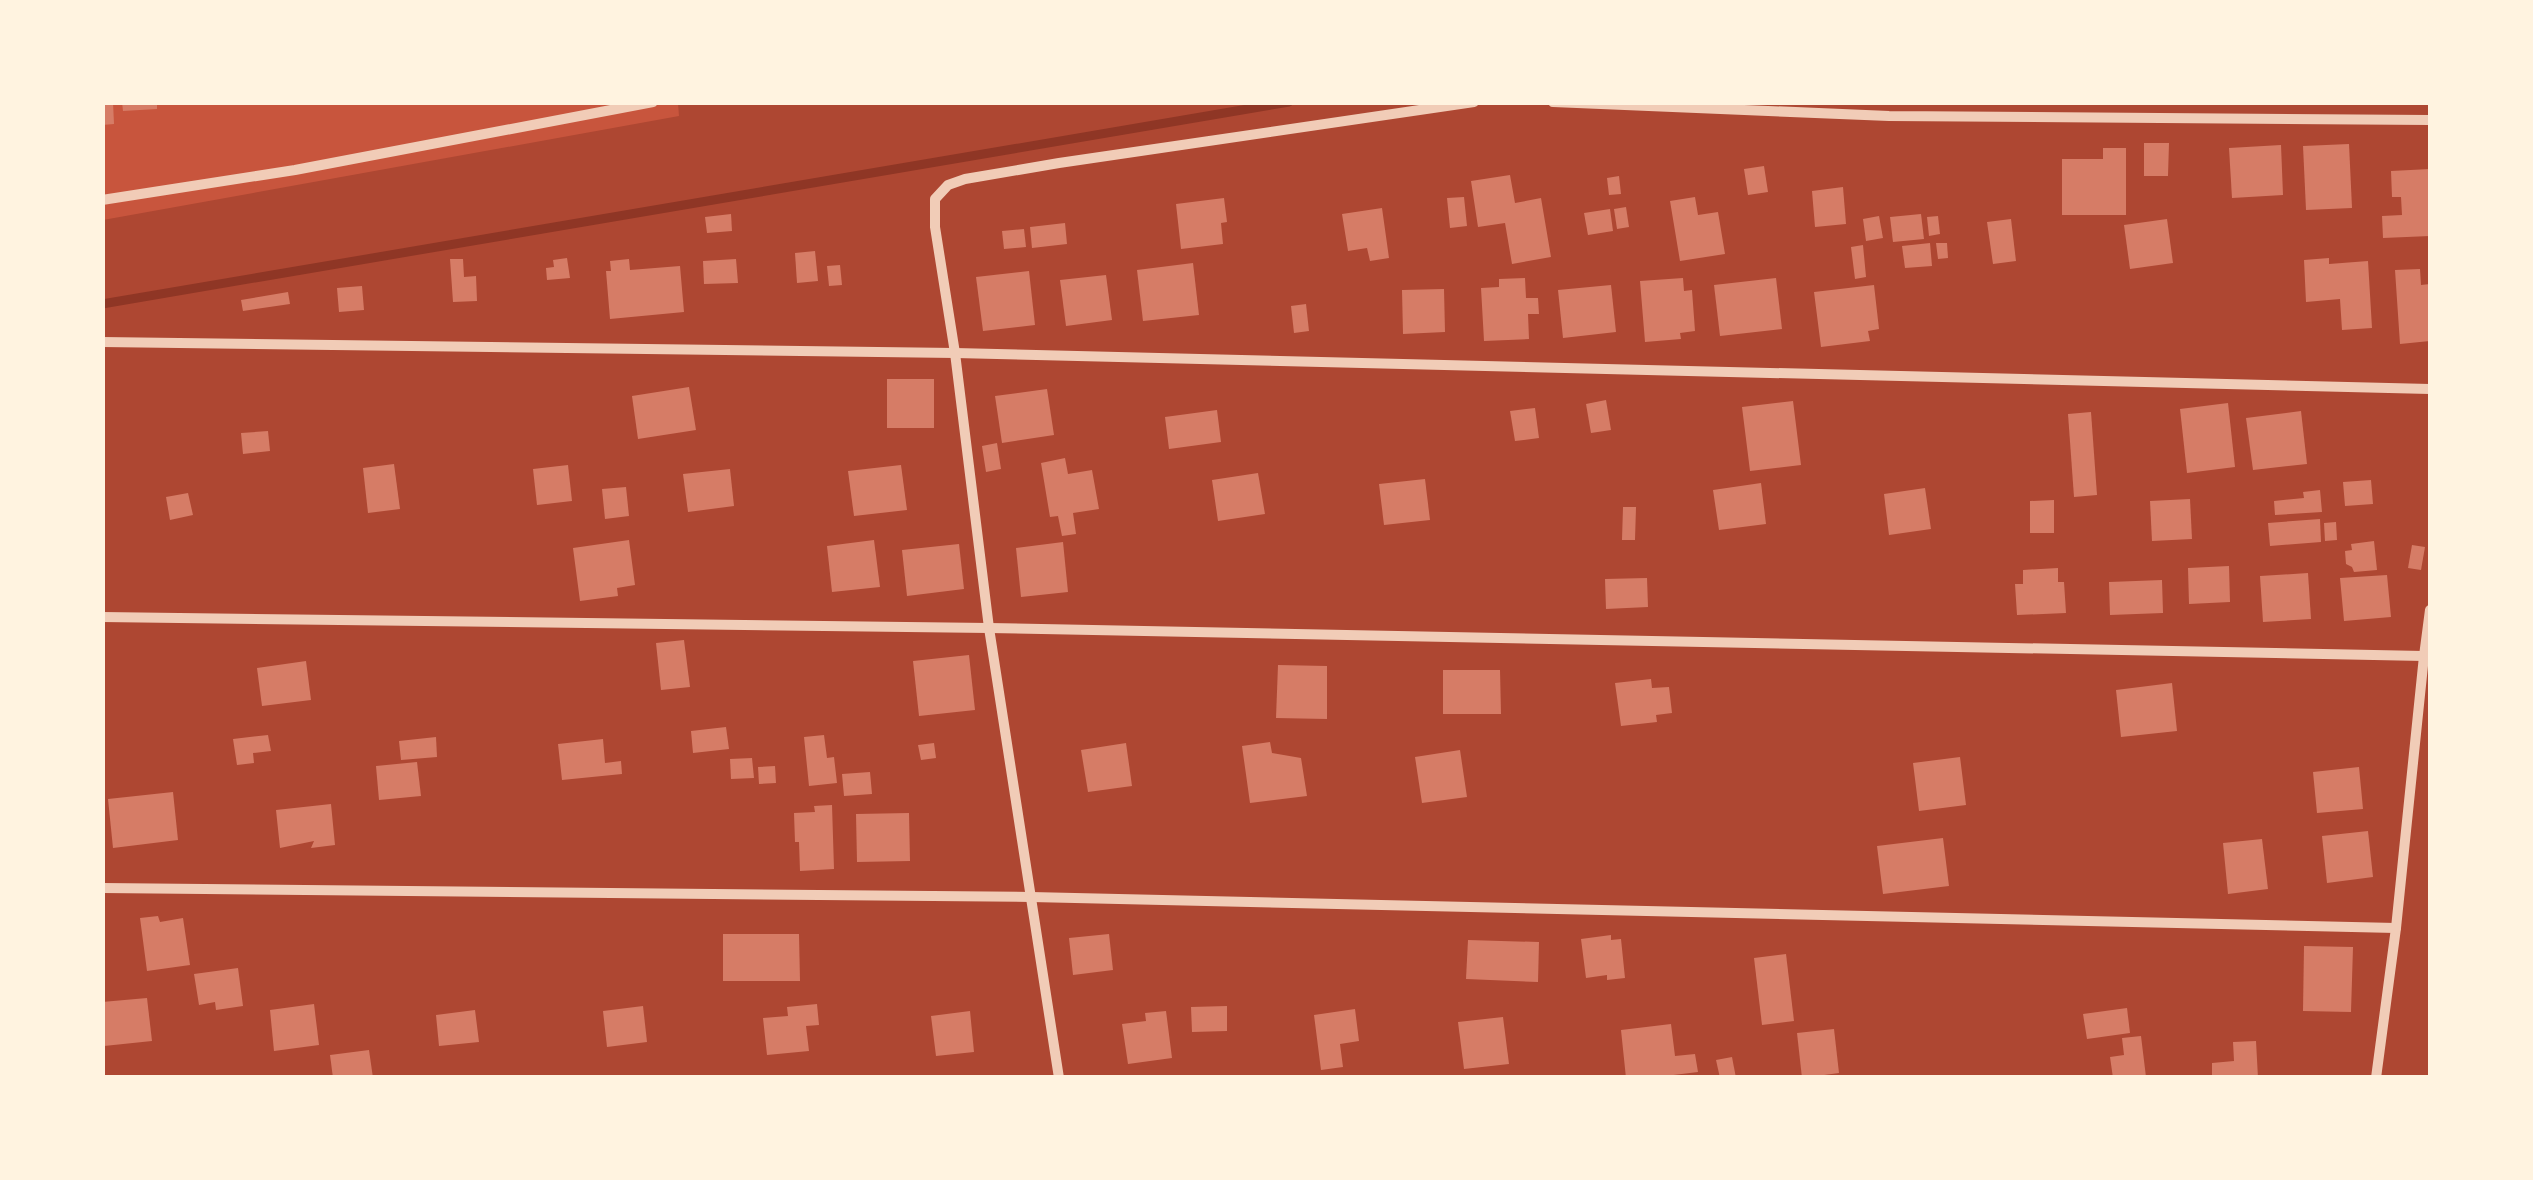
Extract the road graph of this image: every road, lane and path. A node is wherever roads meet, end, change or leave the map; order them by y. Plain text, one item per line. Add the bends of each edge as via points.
1 (653, 102) edge
2 (1474, 102) edge
3 (1553, 102) edge
4 (2430, 120) edge
5 (102, 200) edge
6 (102, 342) edge
7 (955, 353) junction
8 (2430, 389) edge
9 (2430, 610) edge
10 (102, 616) edge
11 (989, 628) junction
12 (2424, 656) junction
13 (102, 888) edge
14 (1031, 897) junction
15 (2396, 928) junction
16 (1059, 1078) edge
17 (2376, 1078) edge

1 - 5 street
2 - 7 street via 948,185 934,199 935,227
3 - 4 street via 1889,116
6 - 7 street
7 - 8 street
7 - 11 street
9 - 12 street
10 - 11 street
11 - 12 street
11 - 14 street
12 - 15 street
13 - 14 street
14 - 15 street
14 - 16 street
15 - 17 street

